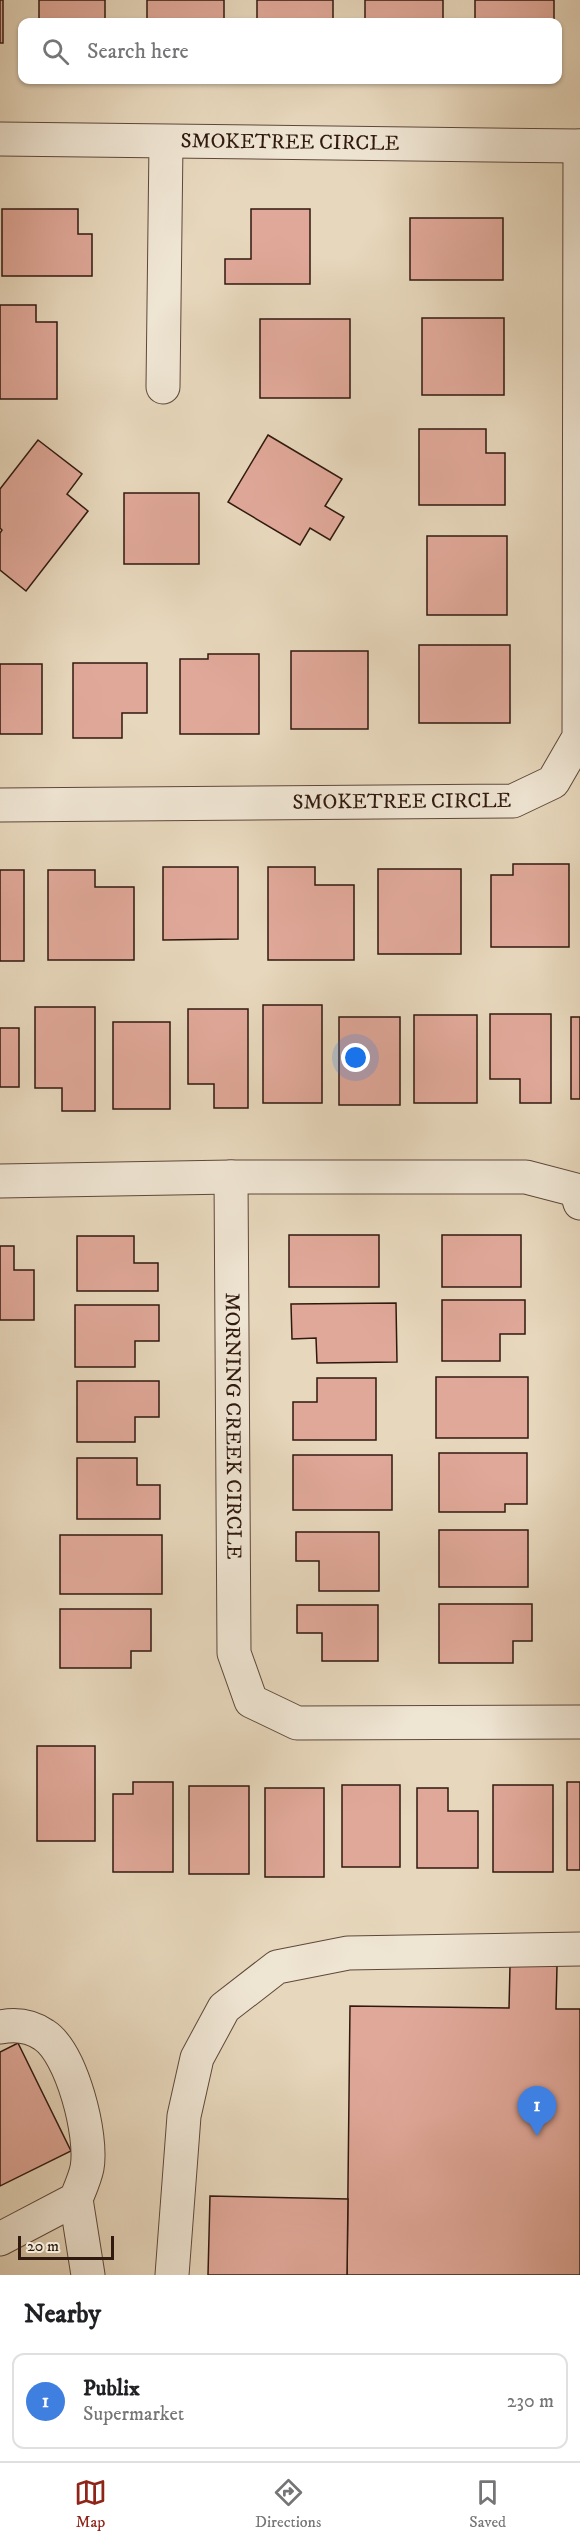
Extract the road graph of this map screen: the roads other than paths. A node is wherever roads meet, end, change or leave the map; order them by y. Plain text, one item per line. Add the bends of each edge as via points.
1 (0, 139) edge
2 (166, 143) junction
3 (580, 146) edge
4 (163, 387) dead end
5 (0, 805) edge
6 (231, 1177) junction
7 (0, 1181) edge
8 (580, 1203) edge
9 (580, 1722) edge
10 (580, 1949) edge
11 (0, 2027) edge
12 (76, 2199) junction
13 (0, 2239) edge
14 (88, 2275) edge
15 (172, 2275) edge

1 - 2 street, SMOKETREE CIRCLE
2 - 3 street, SMOKETREE CIRCLE
2 - 4 street
3 - 5 street, SMOKETREE CIRCLE via 579,737 553,782 513,801
6 - 7 street
6 - 8 street via 526,1177 576,1190
6 - 9 street, MORNING CREEK CIRCLE via 234,1653 251,1701 297,1723
10 - 15 street via 348,1953 277,1967 224,2008 197,2058 184,2116
11 - 12 street via 16,2024 44,2035 60,2052 80,2106 88,2142 87,2168
12 - 13 street
12 - 14 street

